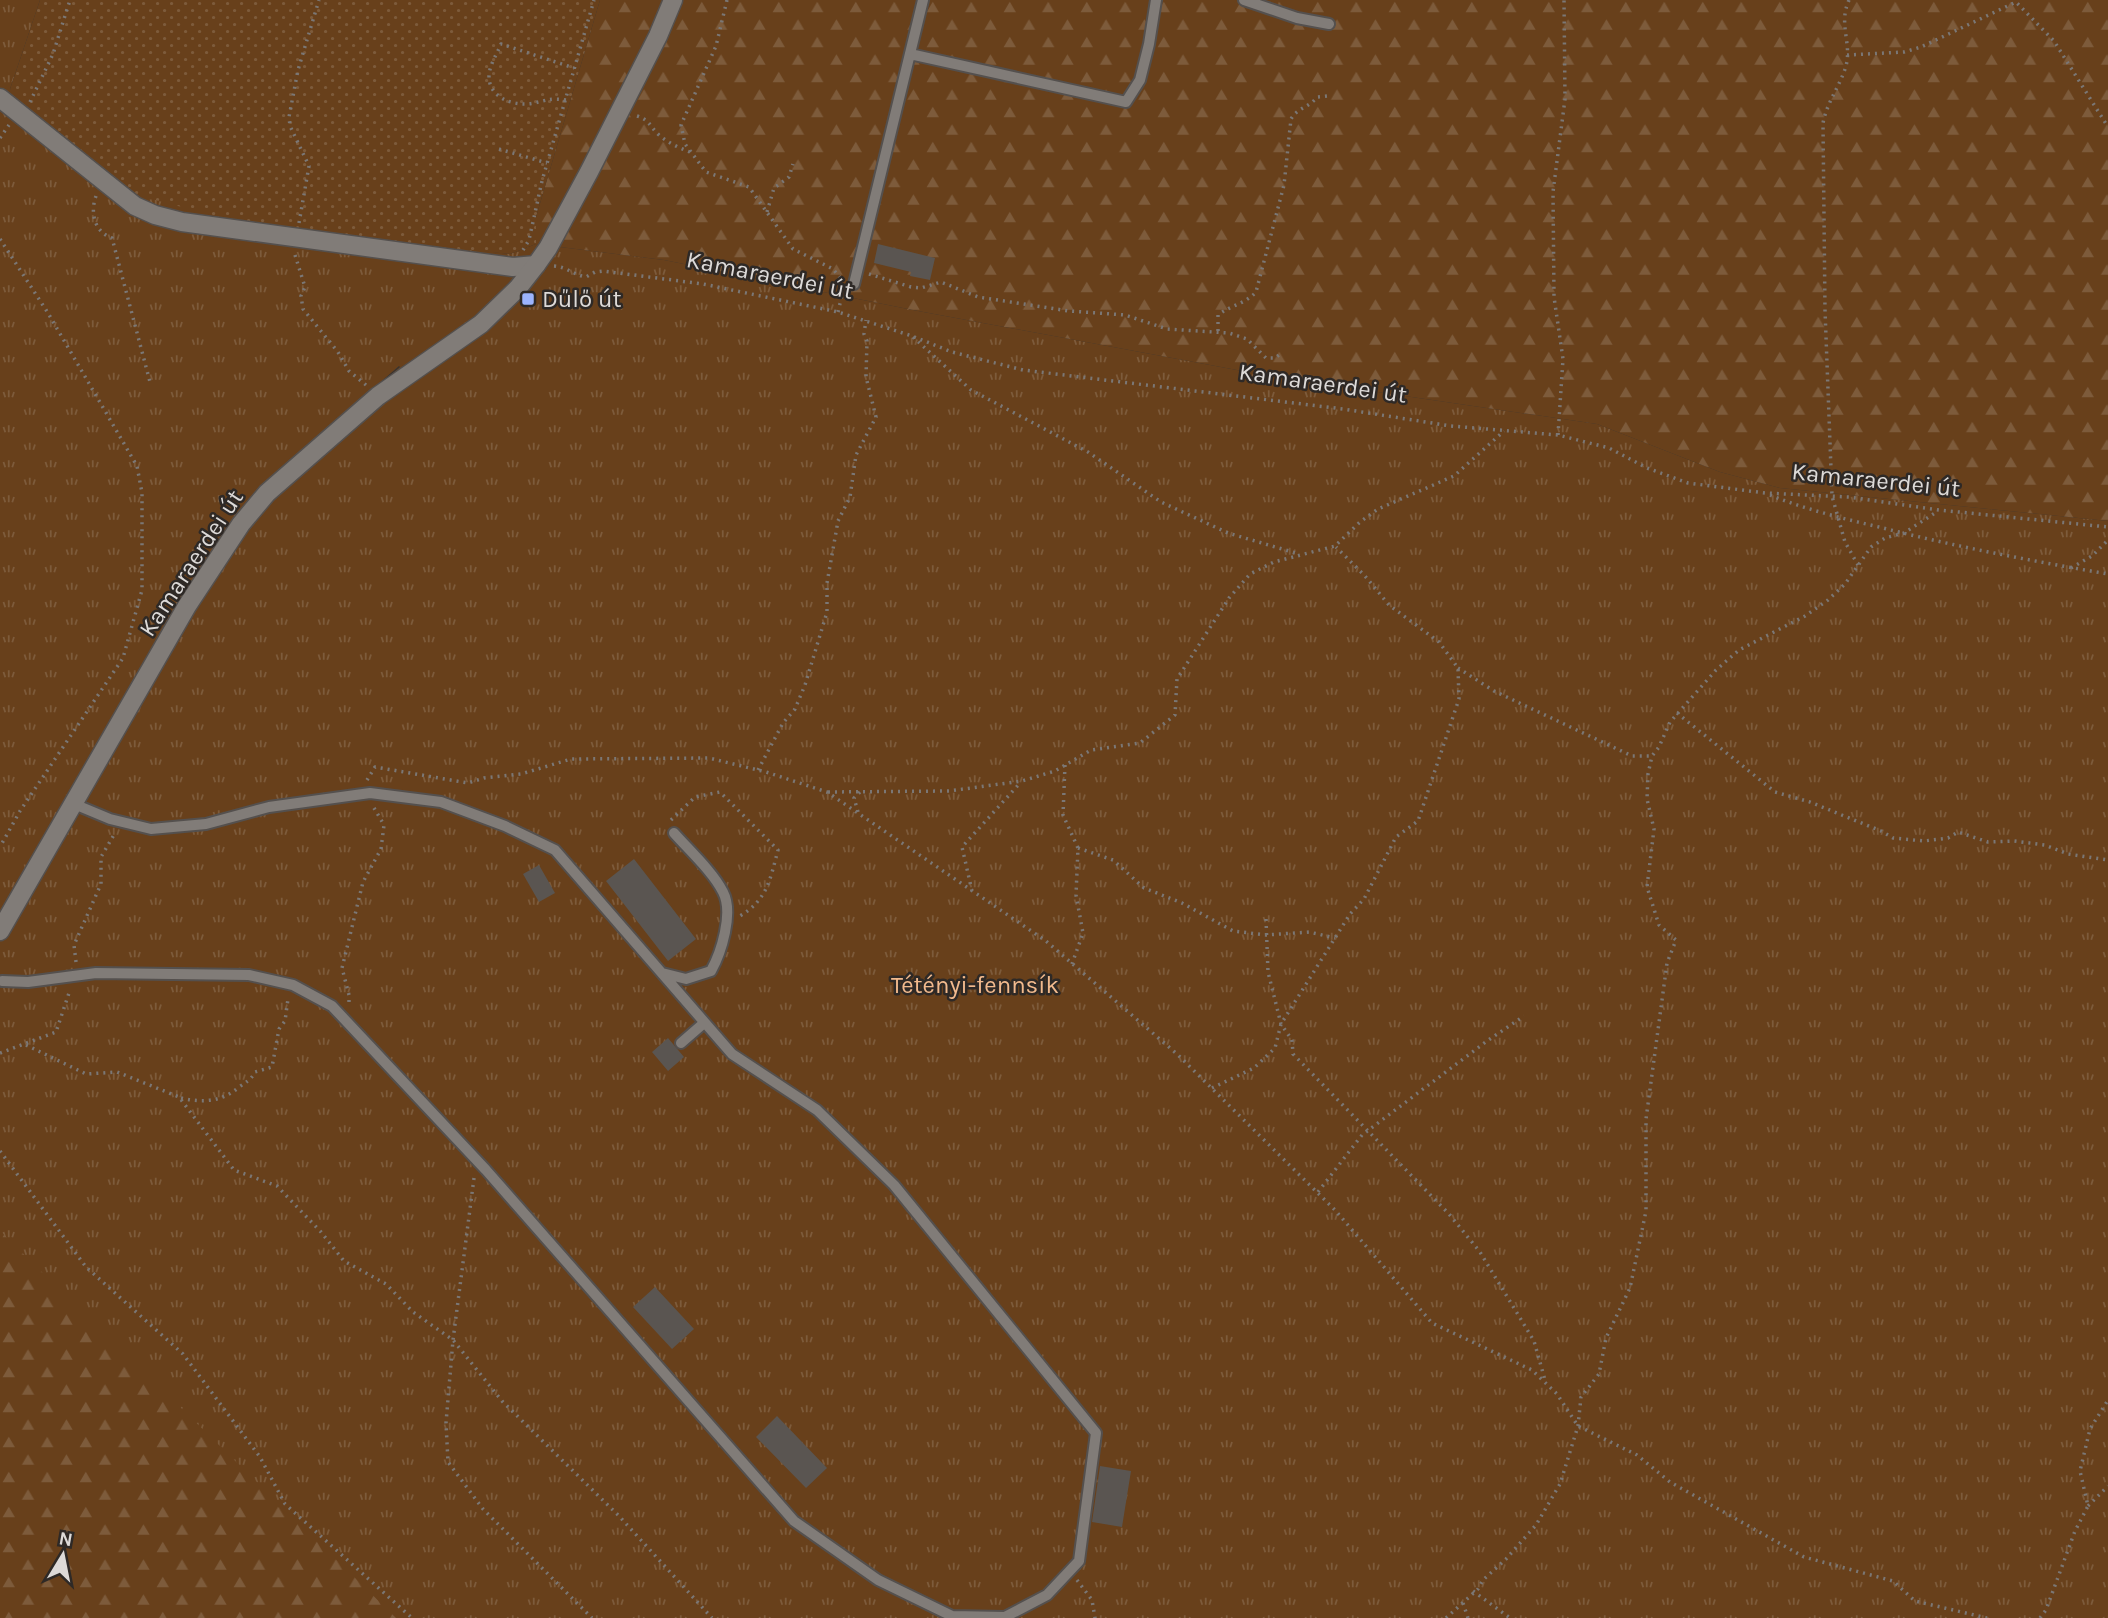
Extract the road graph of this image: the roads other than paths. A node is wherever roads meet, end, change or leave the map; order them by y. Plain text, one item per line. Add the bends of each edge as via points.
1 (673, 0) edge
2 (923, 0) edge
3 (1156, 0) edge
4 (1244, 0) edge
5 (1329, 24) dead end
6 (910, 54) junction
7 (0, 98) edge
8 (536, 265) junction
9 (855, 280) road end
10 (74, 804) junction
11 (674, 833) road end
12 (0, 931) edge
13 (662, 973) junction
14 (2, 981) dead end
15 (704, 1023) junction
16 (681, 1043) dead end

1 - 8 street, Kamaraerdei út via 589,172
2 - 6 lane
3 - 6 lane via 1140,80 1126,102
4 - 5 lane
6 - 9 lane
7 - 8 street via 135,206 155,215 513,267
8 - 10 street, Kamaraerdei út via 481,324 378,396 267,492 187,606
10 - 12 street, Kamaraerdei út
10 - 13 lane via 151,829 205,824 269,807 370,793 441,802 555,850
11 - 13 lane via 724,894 726,925 721,953 711,971 686,979
13 - 15 lane
14 - 15 lane via 78,974 249,975 293,985 332,1006 477,1160 794,1521 878,1580 952,1616 1005,1617 1046,1595 1079,1561 1096,1433 894,1185 817,1110 732,1054
15 - 16 lane

